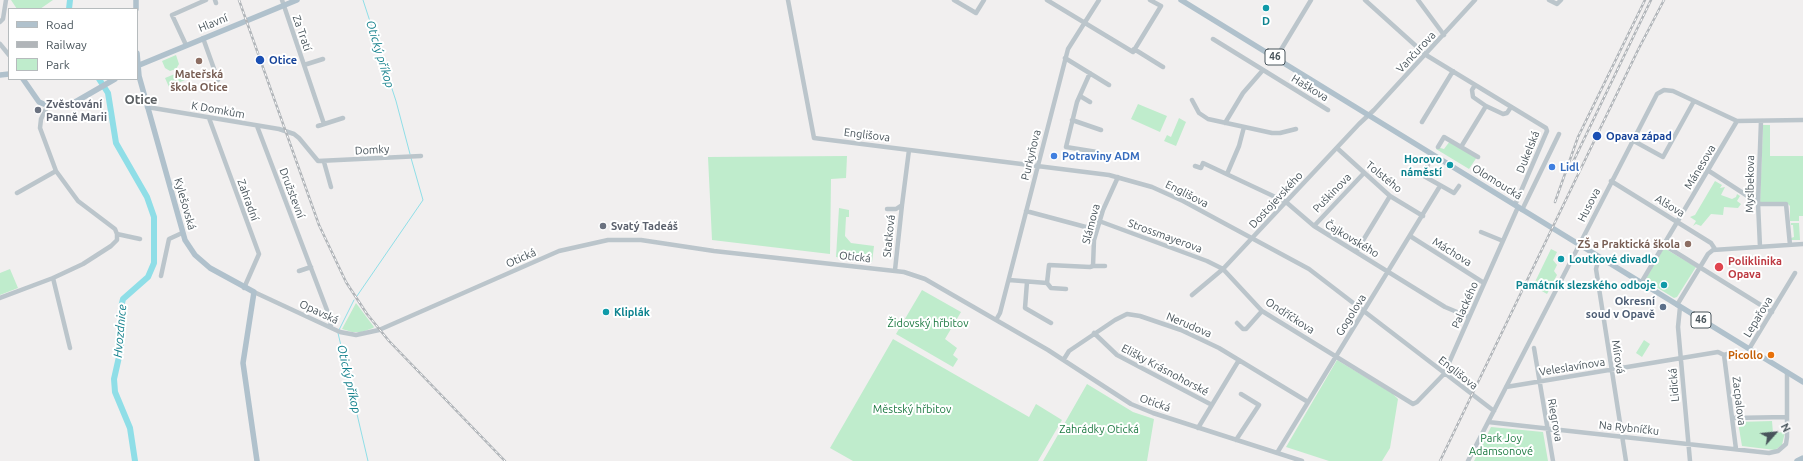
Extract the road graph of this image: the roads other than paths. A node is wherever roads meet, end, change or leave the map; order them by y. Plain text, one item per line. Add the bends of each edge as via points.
1 (6, 0) edge
2 (206, 0) edge
3 (297, 0) edge
4 (788, 0) edge
5 (954, 0) edge
6 (984, 0) edge
7 (1047, 0) edge
8 (1099, 0) edge
9 (1150, 0) edge
10 (1181, 0) edge
11 (1311, 0) edge
12 (1365, 0) edge
13 (1418, 0) edge
14 (1474, 0) edge
15 (1549, 0) edge
16 (1561, 0) edge
17 (282, 3) edge
18 (0, 22) edge
19 (1084, 23) junction
20 (1444, 35) junction
21 (203, 38) junction
22 (1213, 39) dead end
23 (0, 44) edge
24 (186, 45) junction
25 (1134, 49) junction
26 (8, 54) edge
27 (1426, 55) junction
28 (1065, 58) junction
29 (1276, 58) junction
30 (323, 59) dead end
31 (304, 65) junction
32 (138, 66) edge
33 (1163, 67) dead end
34 (138, 70) edge
35 (1263, 70) junction
36 (1453, 71) junction
37 (1090, 73) junction
38 (24, 80) edge
39 (113, 80) edge
40 (218, 80) dead end
41 (1109, 85) dead end
42 (1475, 85) junction
43 (1080, 96) junction
44 (1192, 100) dead end
45 (1694, 100) junction
46 (1090, 102) dead end
47 (1486, 106) junction
48 (48, 107) junction
49 (147, 107) junction
50 (1511, 107) junction
51 (1328, 110) dead end
52 (1370, 115) junction
53 (209, 118) junction
54 (343, 118) dead end
55 (1072, 120) junction
56 (1803, 120) edge
57 (1737, 121) junction
58 (1761, 121) junction
59 (1422, 122) dead end
60 (1225, 123) junction
61 (324, 124) junction
62 (257, 126) junction
63 (318, 126) dead end
64 (1244, 127) junction
65 (1296, 129) dead end
66 (1101, 130) dead end
67 (1559, 134) dead end
68 (1632, 140) junction
69 (1438, 147) dead end
70 (1461, 147) junction
71 (1337, 148) junction
72 (909, 150) junction
73 (1097, 152) dead end
74 (421, 156) dead end
75 (1478, 157) dead end
76 (1663, 157) junction
77 (324, 162) junction
78 (1660, 163) dead end
79 (1428, 165) dead end
80 (1037, 166) junction
81 (1196, 166) dead end
82 (56, 171) junction
83 (1709, 171) junction
84 (1364, 173) junction
85 (1226, 174) junction
86 (1118, 177) junction
87 (1611, 181) junction
88 (1440, 186) junction
89 (1459, 186) dead end
90 (331, 187) dead end
91 (17, 193) dead end
92 (1390, 196) junction
93 (1286, 202) junction
94 (1758, 203) junction
95 (902, 204) junction
96 (1518, 207) junction
97 (887, 208) dead end
98 (1026, 211) junction
99 (1423, 216) junction
100 (1099, 221) junction
101 (1678, 222) junction
102 (1314, 226) junction
103 (1097, 230) junction
104 (1481, 232) dead end
105 (182, 233) junction
106 (118, 234) junction
107 (1410, 236) junction
108 (140, 239) dead end
109 (1252, 239) junction
110 (1502, 241) junction
111 (1579, 244) junction
112 (1803, 244) edge
113 (1664, 245) junction
114 (1790, 245) junction
115 (1760, 247) junction
116 (1715, 250) junction
117 (1356, 252) junction
118 (1599, 257) junction
119 (311, 266) junction
120 (1093, 266) junction
121 (1105, 266) dead end
122 (1700, 268) junction
123 (1223, 269) junction
124 (895, 270) junction
125 (299, 271) dead end
126 (1388, 271) junction
127 (1795, 273) dead end
128 (161, 276) dead end
129 (52, 278) junction
130 (1008, 280) junction
131 (1027, 282) junction
132 (1047, 283) junction
133 (1484, 283) junction
134 (1641, 283) junction
135 (244, 288) junction
136 (1066, 289) dead end
137 (254, 292) junction
138 (1192, 295) dead end
139 (0, 298) edge
140 (1678, 306) junction
141 (1262, 311) junction
142 (1364, 311) junction
143 (1772, 312) junction
144 (1469, 317) junction
145 (996, 320) junction
146 (1050, 323) dead end
147 (1237, 323) dead end
148 (332, 327) junction
149 (380, 330) joint
150 (1094, 334) junction
151 (70, 348) dead end
152 (1534, 348) dead end
153 (1749, 349) junction
154 (1734, 352) dead end
155 (1724, 355) junction
156 (1336, 356) junction
157 (1064, 359) junction
158 (1680, 359) junction
159 (1239, 360) junction
160 (1611, 370) junction
161 (1787, 372) junction
162 (1444, 374) junction
163 (1539, 382) junction
164 (1803, 382) edge
165 (1506, 387) junction
166 (1241, 394) dead end
167 (1308, 402) junction
168 (1417, 402) joint
169 (1212, 405) junction
170 (1494, 411) junction
171 (1787, 417) junction
172 (1732, 418) junction
173 (1488, 422) junction
174 (1198, 428) junction
175 (1548, 429) junction
176 (1621, 436) junction
177 (1236, 440) junction
178 (1688, 443) junction
179 (1736, 449) junction
180 (1276, 453) junction
181 (1803, 458) edge
182 (257, 461) edge
183 (1302, 461) edge
184 (1468, 461) edge
185 (1553, 461) edge
186 (1626, 461) edge
187 (1690, 461) edge
188 (1797, 461) edge

1 - 18 street via 3,19
2 - 24 street via 172,15
3 - 17 main road, Hlavní
4 - 72 street, Englišova via 814,138
5 - 6 street via 976,13
7 - 19 street
8 - 19 street, Purkyňova
9 - 25 street via 1160,6
10 - 29 main road, Olomoucká / 46
11 - 29 street
12 - 27 street
13 - 20 street
14 - 20 street, Vančurova
15 - 16 street via 1557,4
17 - 21 main road, Hlavní
17 - 31 street, Za Tratí
19 - 25 street via 1133,52
19 - 28 street, Purkyňova
20 - 27 street, Vančurova
21 - 24 main road, Hlavní
21 - 40 street
22 - 35 street, Haškova
23 - 26 street
24 - 32 main road, Hlavní
25 - 33 street
27 - 36 street
27 - 52 street, Vančurova
28 - 37 street
28 - 80 street, Purkyňova
29 - 52 main road, Olomoucká / 46
30 - 31 street, Za Tratí
31 - 61 street, Za Tratí
34 - 49 main road, Kylešovská
35 - 51 street, Haškova
35 - 60 street via 1244,93
36 - 42 street
36 - 59 street
37 - 41 street
37 - 43 street
38 - 48 main road via 39,102
39 - 48 main road via 66,107
42 - 47 street via 1472,97
42 - 50 street
43 - 46 street
43 - 55 street
44 - 60 street via 1202,116
45 - 57 street
45 - 68 street, Husova via 1668,90 1660,91 1654,97
45 - 76 street
47 - 50 street via 1503,114
47 - 70 street
48 - 82 street via 41,119 40,128
49 - 53 street, K Domkům
49 - 105 main road, Kylešovská
50 - 96 street, Dukelská via 1546,128 1547,132
52 - 71 street, Dostojevského
52 - 96 main road, Olomoucká / 46
53 - 62 street, K Domkům
53 - 135 street, Zahradní via 259,254
54 - 61 street
55 - 66 street
55 - 73 street via 1066,147
56 - 58 street
57 - 58 street
57 - 83 street, Mánesova
58 - 94 street, Myslbekova
60 - 64 street
61 - 63 street
62 - 77 street, K Domkům via 285,131 299,138 314,158
62 - 119 street, Družstevní
64 - 65 street via 1280,134
64 - 85 street via 1239,146
67 - 96 street
68 - 76 street
68 - 87 street, Husova
69 - 70 street via 1444,137
70 - 75 street
71 - 84 street, Tolstého
71 - 93 street, Dostojevského
72 - 80 street, Englišova
72 - 95 street
74 - 77 street, Domky
76 - 78 street
77 - 90 street
79 - 88 street via 1422,175
80 - 86 street, Englišova
80 - 98 street, Purkyňova
81 - 85 street, Čajkovského via 1201,168 1203,163
82 - 91 street
82 - 106 street via 78,201
83 - 94 street
83 - 101 street, Mánesova
84 - 92 street, Tolstého
84 - 102 street, Puškinova
85 - 93 street, Čajkovského
86 - 100 street, Slámova
86 - 109 street, Englišova via 1165,193
87 - 101 street, Alšova
87 - 111 street, Husova
88 - 89 street via 1454,193
88 - 99 street, Gogolova
92 - 99 street, Tolstého
92 - 117 street
93 - 102 street, Čajkovského
93 - 109 street, Dostojevského
94 - 114 street via 1786,204
94 - 115 street, Myslbekova
95 - 97 street via 896,209
95 - 124 street, Statková
96 - 110 street, Palackého
96 - 111 main road, Olomoucká / 46
98 - 103 street
98 - 130 street, Purkyňova
99 - 107 street, Gogolova
100 - 103 street, Slámova
100 - 123 street, Strossmayerova
101 - 113 street, Mánesova
101 - 116 street, Alšova via 1712,243
102 - 117 street, Čajkovského
103 - 120 street, Slámova
104 - 110 street
105 - 128 street via 169,239
105 - 135 main road, Kylešovská via 190,248 206,266
106 - 108 street
106 - 129 street via 116,242 104,251
107 - 126 street, Gogolova
107 - 133 street, Máchova
109 - 123 street, Dostojevského
109 - 142 street, Englišova via 1309,269
110 - 133 street, Palackého
111 - 118 main road, Olomoucká / 46
111 - 165 street, Husova
112 - 114 street
113 - 122 street
113 - 134 street, Mánesova
114 - 115 street
115 - 116 street
116 - 122 street via 1710,252
117 - 126 street, Čajkovského
118 - 134 main road, Olomoucká / 46
118 - 160 street, Mírová via 1596,268
119 - 125 street
119 - 148 street, Družstevní
120 - 121 street
120 - 132 street via 1049,265
122 - 140 street
122 - 143 street
123 - 138 street, Dostojevského
123 - 141 street, Ondříčkova
124 - 145 street, Otická via 920,277
124 - 149 street, Otická via 714,251 641,240 603,240 559,251
126 - 142 street, Gogolova
126 - 144 street, Čajkovského via 1445,307
127 - 143 street, Lepařova
129 - 139 street
129 - 151 street
130 - 131 street
130 - 145 street, Purkyňova
131 - 132 street
131 - 146 street via 1025,308
132 - 136 street via 1051,288
133 - 144 street, Palackého
134 - 140 main road, Olomoucká / 46
135 - 137 main road, Kylešovská
137 - 148 street, Opavská
137 - 182 main road via 242,363
140 - 153 main road, Olomoucká / 46
140 - 158 street, Lidická
141 - 147 street via 1246,329
141 - 156 street, Ondříčkova
142 - 156 street, Gogolova
142 - 162 street, Englišova
143 - 153 street, Lepařova
144 - 162 street, Palackého
145 - 157 street, Otická
148 - 149 street, Opavská via 338,331 361,335
150 - 157 street, Nerudova via 1069,351
150 - 159 street, Nerudova via 1127,314 1140,316 1181,330
150 - 169 street, Elišky Krásnohorské via 1122,358
152 - 163 street, Riegrova
153 - 161 main road, Olomoucká / 46
154 - 155 street, Veleslavínova
155 - 158 street, Veleslavínova via 1720,352
155 - 172 street, Zacpalova
156 - 167 street, Gogolova
156 - 168 street, Ondříčkova via 1413,404
157 - 174 street, Otická via 1126,401
158 - 160 street, Veleslavínova
158 - 178 street, Lidická
159 - 167 street, Nerudova
159 - 169 street
160 - 163 street, Veleslavínova
160 - 176 street, Mírová
161 - 164 main road, Olomoucká / 46
161 - 171 street
162 - 168 street, Palackého
162 - 170 street, Englišova
163 - 165 street, Veleslavínova
163 - 175 street, Riegrova
165 - 170 street, Husova
166 - 177 street via 1259,405
167 - 180 street, Gogolova
169 - 174 street
170 - 173 street, Husova
171 - 172 street
171 - 179 street, Na Rybníčku via 1786,444 1778,452
172 - 179 street, Zacpalova
173 - 175 street, Na Rybníčku
173 - 184 street, Husova
174 - 177 street, Otická
175 - 176 street, Na Rybníčku
175 - 185 street, Riegrova
176 - 178 street, Na Rybníčku
176 - 186 street, Mírová
177 - 180 street, Otická
178 - 179 street, Na Rybníčku
178 - 187 street, Lidická
180 - 183 street, Otická
181 - 188 main road

